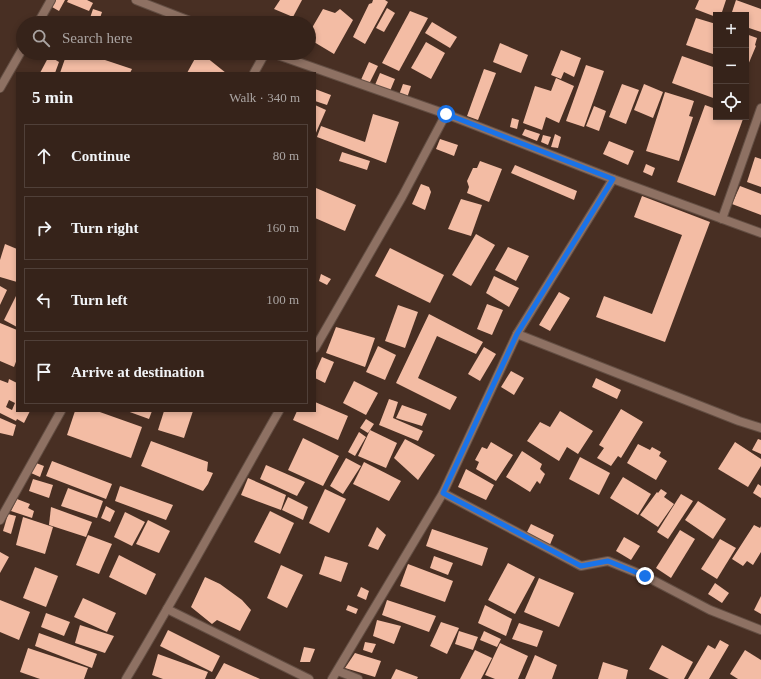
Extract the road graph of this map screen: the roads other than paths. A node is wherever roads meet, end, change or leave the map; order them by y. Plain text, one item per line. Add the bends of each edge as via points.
1 (51, 0) edge
2 (136, 0) edge
3 (42, 16) edge
4 (177, 16) edge
5 (16, 60) edge
6 (261, 60) edge
7 (292, 60) edge
8 (255, 72) edge
9 (0, 88) edge
10 (761, 108) edge
11 (446, 114) junction
12 (613, 179) junction
13 (722, 219) junction
14 (761, 233) edge
15 (517, 334) junction
16 (316, 346) edge
17 (60, 412) edge
18 (278, 412) edge
19 (761, 428) edge
20 (443, 493) junction
21 (0, 520) edge
22 (167, 609) junction
23 (761, 630) edge
24 (338, 671) junction
25 (126, 679) edge
26 (309, 679) edge
27 (332, 679) edge
28 (358, 679) edge

1 - 3 street
2 - 4 street
5 - 9 street
6 - 8 street
7 - 11 street
10 - 13 street
11 - 12 street
11 - 16 street
12 - 13 street
12 - 15 street
13 - 14 street
15 - 19 street
15 - 20 street
17 - 21 street
18 - 22 street
20 - 23 street via 581,566 608,561 645,576 710,610
20 - 24 street
22 - 25 street
22 - 26 street
24 - 27 street
24 - 28 street

